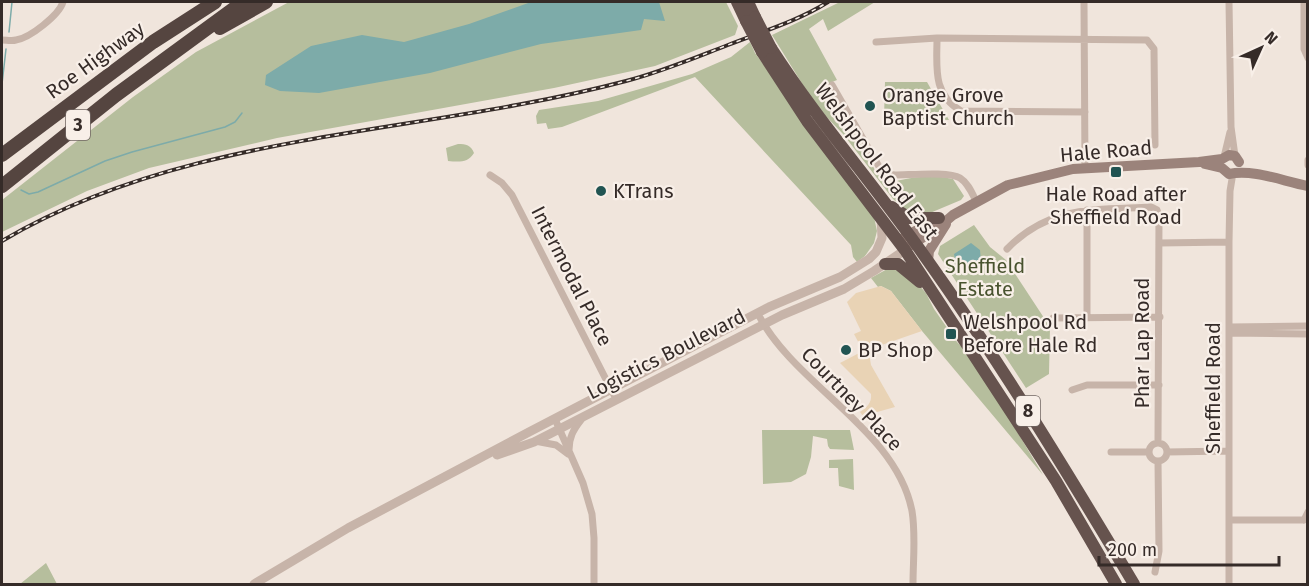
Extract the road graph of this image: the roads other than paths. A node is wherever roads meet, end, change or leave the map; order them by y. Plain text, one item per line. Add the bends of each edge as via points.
1 (63, 2) edge
2 (215, 2) edge
3 (243, 2) edge
4 (266, 2) edge
5 (736, 2) edge
6 (748, 2) edge
7 (1084, 2) edge
8 (1229, 2) edge
9 (1304, 2) edge
10 (750, 19) junction
11 (937, 38) junction
12 (2, 40) edge
13 (1083, 40) junction
14 (876, 42) dead end
15 (766, 50) junction
16 (1308, 57) edge
17 (156, 65) junction
18 (832, 85) dead end
19 (1085, 111) junction
20 (1155, 145) dead end
21 (2, 155) edge
22 (1308, 160) edge
23 (1230, 165) junction
24 (1308, 165) edge
25 (1085, 168) junction
26 (490, 175) dead end
27 (2, 186) edge
28 (1308, 186) edge
29 (884, 201) junction
30 (976, 201) junction
31 (1087, 210) junction
32 (880, 216) junction
33 (947, 217) junction
34 (907, 242) junction
35 (1159, 243) junction
36 (1229, 243) junction
37 (1007, 249) dead end
38 (928, 261) junction
39 (885, 264) junction
40 (758, 314) junction
41 (1160, 317) junction
42 (1053, 318) dead end
43 (1087, 318) junction
44 (764, 325) junction
45 (1307, 326) edge
46 (1230, 330) junction
47 (1288, 330) junction
48 (1307, 334) edge
49 (970, 350) junction
50 (1159, 386) junction
51 (611, 390) junction
52 (1071, 390) dead end
53 (616, 399) junction
54 (590, 413) junction
55 (555, 419) junction
56 (560, 429) junction
57 (535, 441) junction
58 (1158, 443) junction
59 (1229, 451) junction
60 (1111, 452) dead end
61 (1149, 452) junction
62 (1167, 452) junction
63 (570, 456) junction
64 (1158, 461) junction
65 (472, 464) junction
66 (1308, 512) edge
67 (1229, 520) junction
68 (1306, 524) edge
69 (1155, 572) dead end
70 (254, 585) edge
71 (594, 585) edge
72 (913, 585) edge
73 (1116, 585) edge
74 (1134, 585) edge
75 (1229, 585) edge

1 - 12 street via 48,21 18,40
2 - 21 highway, Roe Highway / 3 via 143,49
3 - 17 highway, Roe Highway / 3
4 - 17 highway
5 - 10 highway, Welshpool Road East / 8
6 - 10 highway, Welshpool Road East / 8
7 - 13 street
8 - 23 street, Sheffield Road
9 - 16 street via 1304,49
10 - 15 highway, Welshpool Road East / 8, bridge
11 - 13 street
11 - 14 street
11 - 19 street via 938,85 962,111
13 - 19 street
13 - 20 street via 1143,40 1153,45
15 - 29 highway, Welshpool Road East / 8
15 - 32 highway, Welshpool Road East / 8 via 807,121
17 - 27 highway, Roe Highway / 3
18 - 30 street via 881,170 895,175 958,177
19 - 25 street
22 - 24 street
23 - 25 main road, Hale Road via 1198,162
23 - 28 main road, Hale Road
23 - 36 street, Sheffield Road
25 - 30 main road, Hale Road via 1008,185
26 - 51 street, Intermodal Place via 512,195
29 - 33 highway via 910,218
29 - 34 highway, Welshpool Road East / 8
30 - 33 main road, Hale Road
31 - 35 street, Phar Lap Road via 1151,207 1159,216
31 - 37 street via 1048,220
31 - 43 street
32 - 34 highway, Welshpool Road East / 8
32 - 40 street, Logistics Boulevard via 881,241 876,252 863,263
33 - 34 main road, Hale Road
33 - 38 main road via 929,251
34 - 38 highway, Welshpool Road East / 8
34 - 39 street, Logistics Boulevard
34 - 49 highway, Welshpool Road East / 8
35 - 36 street
35 - 41 street, Phar Lap Road
36 - 46 street, Sheffield Road
38 - 74 highway, Welshpool Road East / 8 via 1070,477
39 - 44 street, Logistics Boulevard via 836,293
39 - 49 highway, 8 via 898,264 922,284 958,340
40 - 44 street, Courtney Place
40 - 51 street, Logistics Boulevard
41 - 43 street
41 - 50 street, Phar Lap Road
42 - 43 street
44 - 53 street, Logistics Boulevard
44 - 72 street, Courtney Place via 786,354 877,444 902,480 912,512
45 - 47 street
45 - 48 street
46 - 47 street
46 - 59 street, Sheffield Road
47 - 48 street
49 - 73 highway, Welshpool Road East / 8 via 1056,481
50 - 52 street via 1087,385
50 - 58 street, Phar Lap Road
51 - 53 street, Intermodal Place
51 - 55 street, Logistics Boulevard
53 - 54 street, Logistics Boulevard
54 - 56 street, Logistics Boulevard
54 - 63 street via 573,428
55 - 56 street
55 - 65 street, Logistics Boulevard
56 - 57 street, Logistics Boulevard
56 - 63 street
57 - 63 street via 556,445
57 - 65 street, Logistics Boulevard
58 - 61 street
58 - 62 street
59 - 62 street
59 - 67 street, Sheffield Road
60 - 61 street
61 - 64 street
62 - 64 street
63 - 71 street via 593,518
64 - 69 street via 1159,551
65 - 70 street, Logistics Boulevard via 348,528
66 - 68 street
67 - 68 street
67 - 75 street, Sheffield Road

